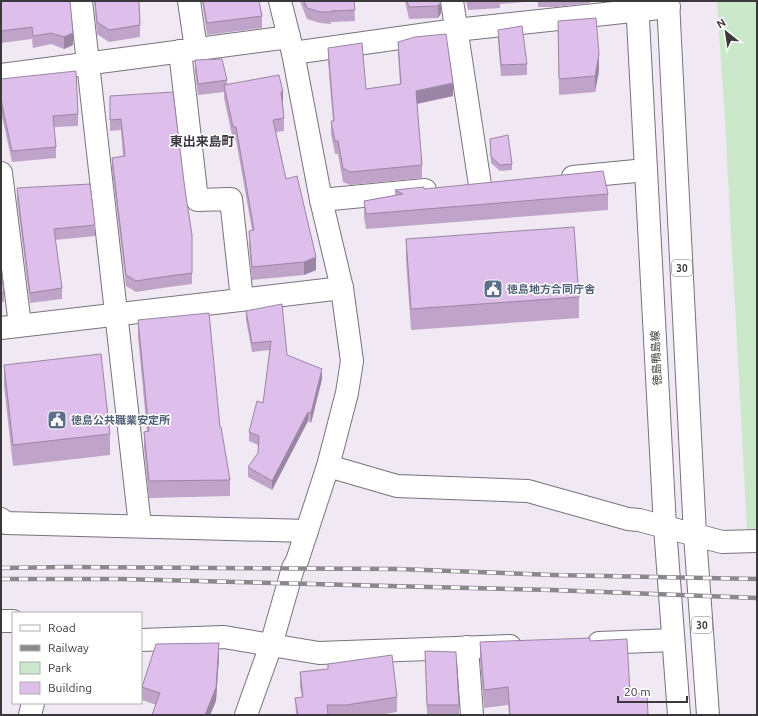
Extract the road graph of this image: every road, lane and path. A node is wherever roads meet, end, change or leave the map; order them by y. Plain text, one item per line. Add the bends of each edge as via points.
1 (81, 1) edge
2 (189, 1) edge
3 (280, 1) edge
4 (452, 1) edge
5 (668, 4) edge
6 (637, 6) edge
7 (456, 30) junction
8 (291, 45) junction
9 (188, 50) junction
10 (88, 63) junction
11 (1, 75) edge
12 (646, 170) junction
13 (1, 173) edge
14 (557, 178) edge
15 (320, 200) junction
16 (342, 288) junction
17 (242, 299) junction
18 (116, 314) junction
19 (11, 326) edge
20 (328, 466) junction
21 (3, 522) edge
22 (140, 526) junction
23 (665, 527) junction
24 (307, 531) junction
25 (695, 535) junction
26 (757, 541) edge
27 (1, 621) edge
28 (12, 621) edge
29 (142, 640) edge
30 (673, 640) junction
31 (271, 644) junction
32 (576, 644) edge
33 (529, 645) edge
34 (467, 648) junction
35 (33, 704) edge
36 (30, 715) edge
37 (246, 715) edge
38 (472, 715) edge
39 (679, 715) edge
40 (708, 715) edge

1 - 10 street
2 - 9 street
3 - 8 street
4 - 7 street
5 - 6 street
5 - 25 street, 30
6 - 7 street
6 - 12 street, 徳島鴨島線
7 - 8 street
7 - 15 street via 488,184
8 - 9 street
8 - 15 street
9 - 10 street
9 - 17 street via 197,200 231,199
10 - 11 street
10 - 18 street
12 - 14 street
12 - 23 street, 徳島鴨島線
13 - 19 street
15 - 16 street
16 - 17 street
16 - 20 street via 352,361 347,393
17 - 18 street
18 - 19 street
18 - 22 street
20 - 23 street via 397,486 528,491
20 - 24 street
21 - 22 street
22 - 24 street
23 - 25 street
23 - 30 street, 徳島鴨島線
24 - 31 street via 293,568
25 - 26 street via 722,542
25 - 40 street, 30
27 - 28 street
29 - 31 street via 224,638
30 - 32 street
30 - 39 street, 徳島鴨島線
31 - 34 street via 319,653
31 - 37 street
33 - 34 street
34 - 38 street
35 - 36 street

